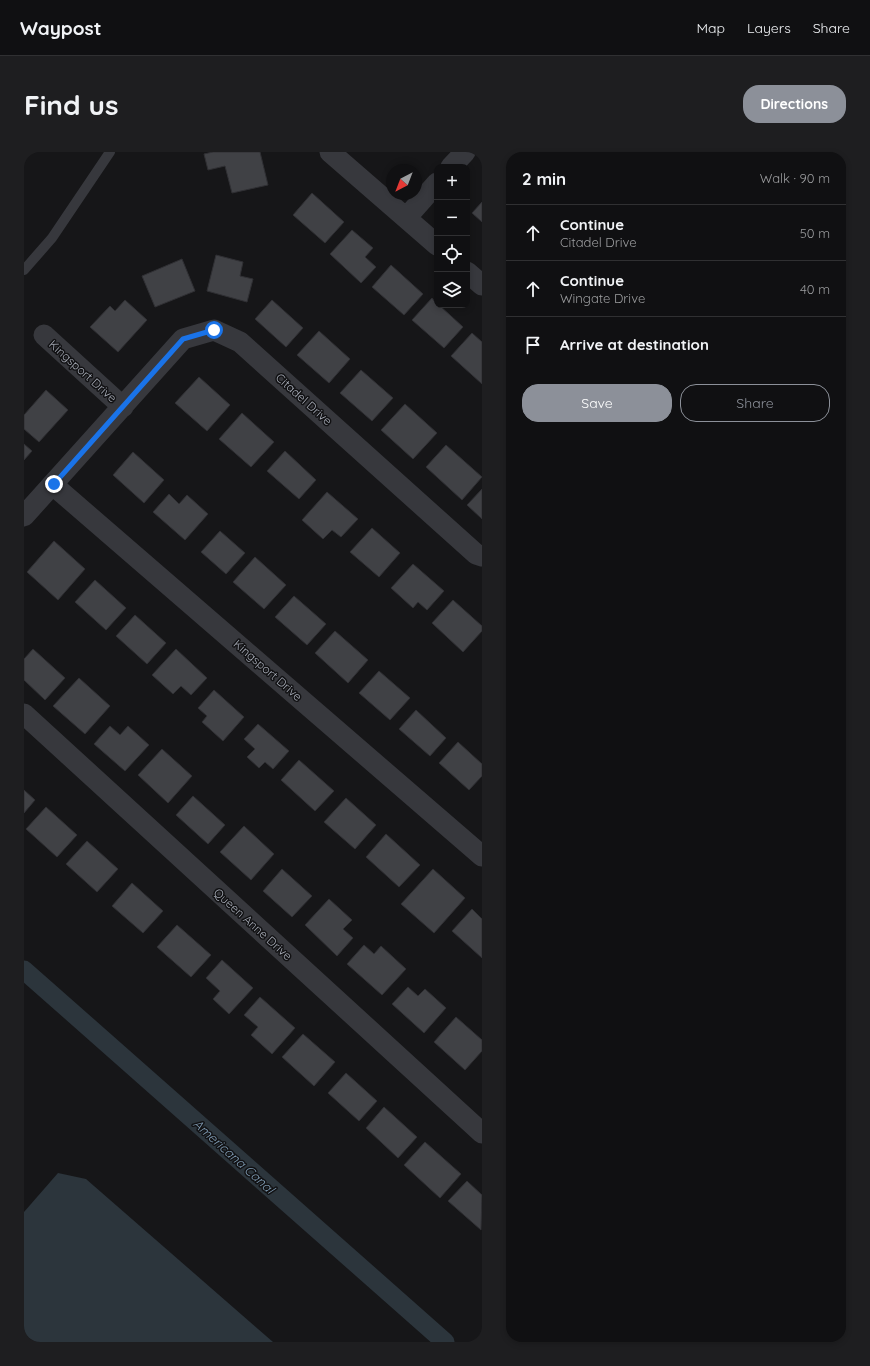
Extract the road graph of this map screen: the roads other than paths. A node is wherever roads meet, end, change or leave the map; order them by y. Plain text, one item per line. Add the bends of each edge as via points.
1 (110, 152) edge
2 (330, 152) edge
3 (465, 152) edge
4 (454, 164) edge
5 (434, 186) edge
6 (406, 218) junction
7 (434, 242) edge
8 (24, 270) edge
9 (470, 275) edge
10 (482, 285) edge
11 (44, 335) dead end
12 (123, 407) junction
13 (54, 484) junction
14 (24, 516) edge
15 (482, 556) edge
16 (24, 714) edge
17 (482, 856) edge
18 (482, 1133) edge

1 - 8 lane via 52,238
2 - 6 street
3 - 4 street
5 - 6 street
6 - 7 street
9 - 10 street
11 - 12 street, Kingsport Drive
12 - 13 street, Citadel Drive
12 - 15 street, Citadel Drive via 183,339 214,330 240,342 476,554
13 - 14 street, Citadel Drive
13 - 17 street, Kingsport Drive
16 - 18 street, Queen Anne Drive

